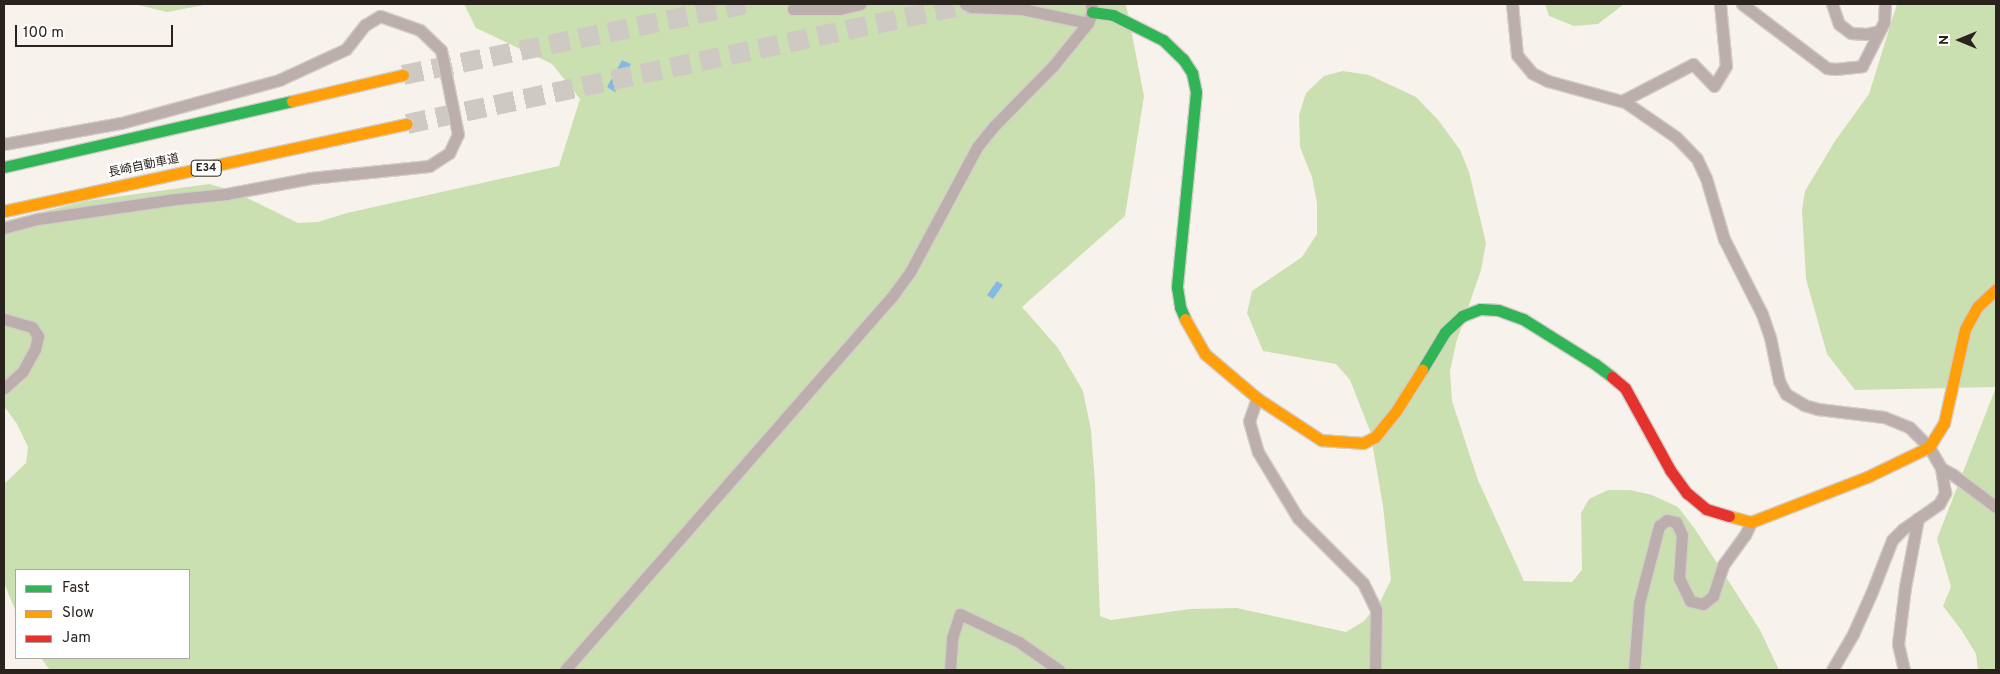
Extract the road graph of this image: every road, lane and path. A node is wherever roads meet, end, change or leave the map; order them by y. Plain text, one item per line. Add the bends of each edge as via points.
1 (797, 4) edge
2 (860, 4) edge
3 (965, 4) edge
4 (1512, 4) edge
5 (1720, 4) edge
6 (1742, 4) edge
7 (1832, 4) edge
8 (1885, 4) edge
9 (1091, 13) edge
10 (1880, 31) junction
11 (403, 75) tunnel mouth
12 (1622, 101) junction
13 (407, 124) tunnel mouth
14 (4, 144) edge
15 (4, 167) edge
16 (4, 211) edge
17 (4, 228) edge
18 (1996, 289) edge
19 (4, 319) edge
20 (4, 388) edge
21 (1257, 398) junction
22 (1929, 447) junction
23 (1941, 468) junction
24 (1996, 508) edge
25 (1918, 518) junction
26 (1751, 522) junction
27 (565, 670) edge
28 (950, 670) edge
29 (1059, 670) edge
30 (1375, 670) edge
31 (1634, 670) edge
32 (1832, 670) edge
33 (1904, 670) edge

1 - 2 street via 793,9 839,9
3 - 9 street
4 - 12 street via 1517,55 1532,73 1548,81
5 - 12 street via 1726,66 1714,86 1693,64
6 - 10 street via 1827,68 1862,66
7 - 10 street via 1839,24 1851,33
8 - 10 street
9 - 21 main road via 1113,15 1163,40 1192,73 1196,92 1177,278 1180,308 1205,354
9 - 27 street via 1053,66 994,126 978,147 910,272 891,298
11 - 15 main road
12 - 22 street via 1676,136 1697,159 1724,239 1762,314 1779,381 1786,394 1818,409 1884,417 1909,427
13 - 16 main road, 長崎自動車道 / E34
14 - 17 street via 121,123 279,80 346,49 365,25 380,16 420,30 441,50 458,134 449,154 429,166 311,178 226,194 37,219
18 - 22 main road via 1977,307 1965,329 1944,423
19 - 20 street via 32,327 38,336 35,349 22,372
21 - 26 main road via 1321,440 1363,443 1383,429 1446,332 1462,316 1480,309 1498,310 1523,319 1595,364 1625,388 1670,470 1687,493 1706,509
21 - 30 street via 1249,421 1258,452 1298,518 1363,583 1376,610
22 - 23 street
22 - 26 main road via 1867,476
23 - 24 street
23 - 25 street via 1945,493 1938,504
25 - 32 street via 1892,540 1853,634
25 - 33 street via 1898,644
26 - 31 street via 1723,565 1713,596 1703,604 1690,601 1679,578 1682,535 1676,522 1667,520 1659,526 1639,603
28 - 29 street via 952,638 960,614 1019,642

